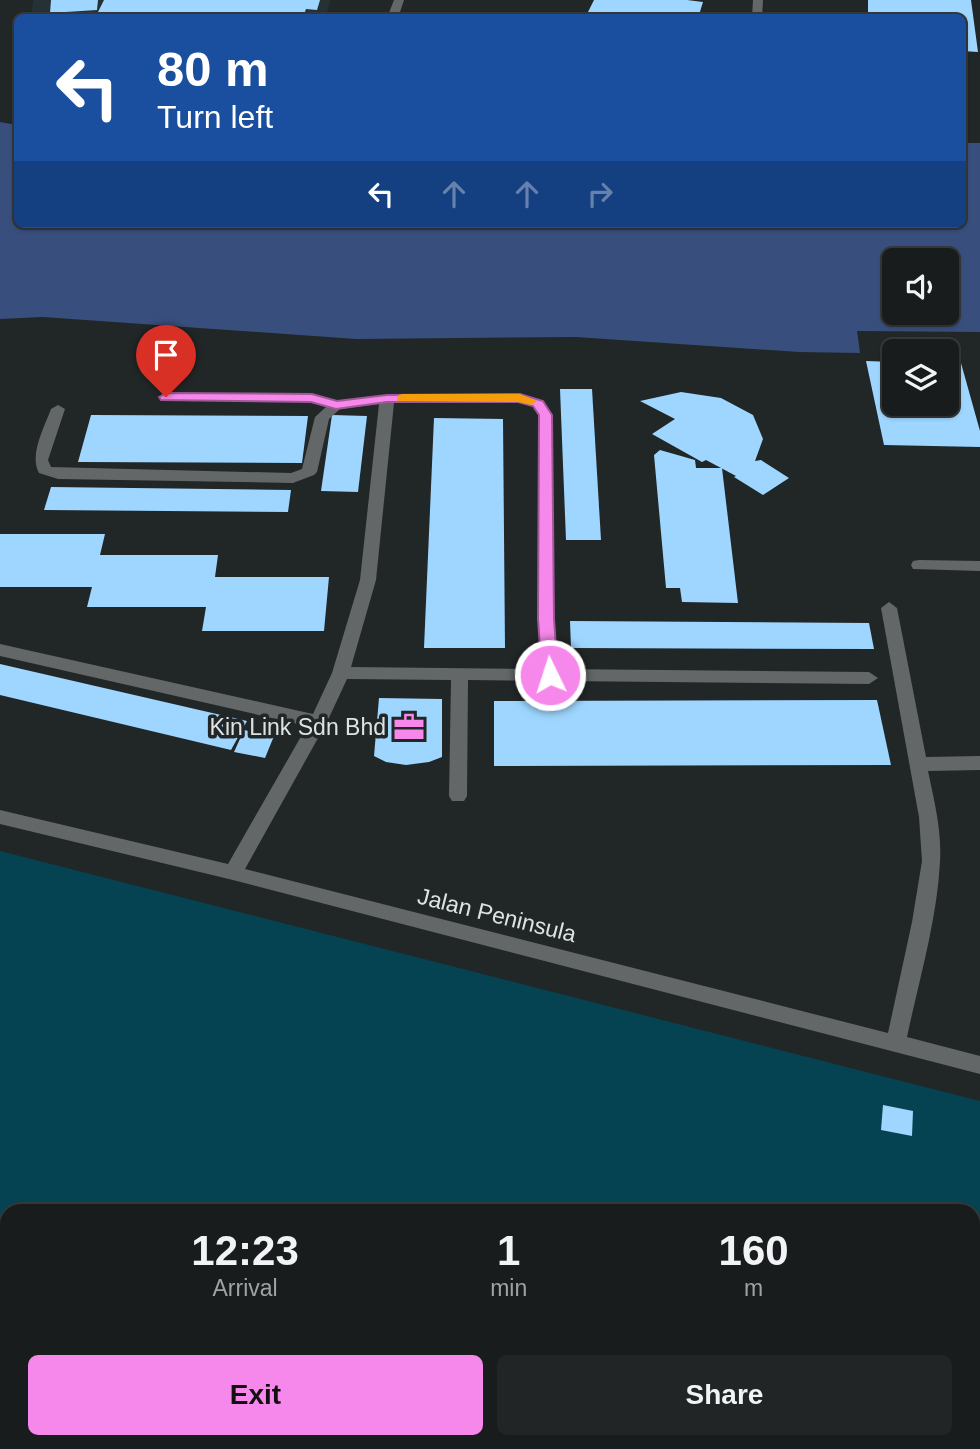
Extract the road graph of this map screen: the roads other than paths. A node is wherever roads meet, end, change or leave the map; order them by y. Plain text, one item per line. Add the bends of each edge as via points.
1 (166, 397) dead end
2 (387, 398) junction
3 (336, 405) junction
4 (58, 409) dead end
5 (919, 565) dead end
6 (980, 566) edge
7 (889, 608) dead end
8 (0, 650) edge
9 (341, 673) junction
10 (460, 674) junction
11 (550, 675) junction
12 (869, 678) dead end
13 (318, 722) junction
14 (980, 763) edge
15 (918, 764) junction
16 (458, 796) dead end
17 (0, 817) edge
18 (233, 873) junction
19 (896, 1043) junction
20 (980, 1065) edge

1 - 3 street via 312,398
2 - 3 street
2 - 9 street via 368,580
2 - 11 street via 520,398 538,404 545,415
3 - 4 street via 322,417 309,472 293,478 58,474 44,470 41,460
5 - 6 street
7 - 15 street
8 - 13 street
9 - 10 street
9 - 13 street
10 - 11 street
10 - 16 street
11 - 12 street
13 - 18 street
14 - 15 street
15 - 19 street via 931,861
17 - 18 street, Jalan Peninsula
18 - 19 street, Jalan Peninsula
19 - 20 street, Jalan Peninsula

